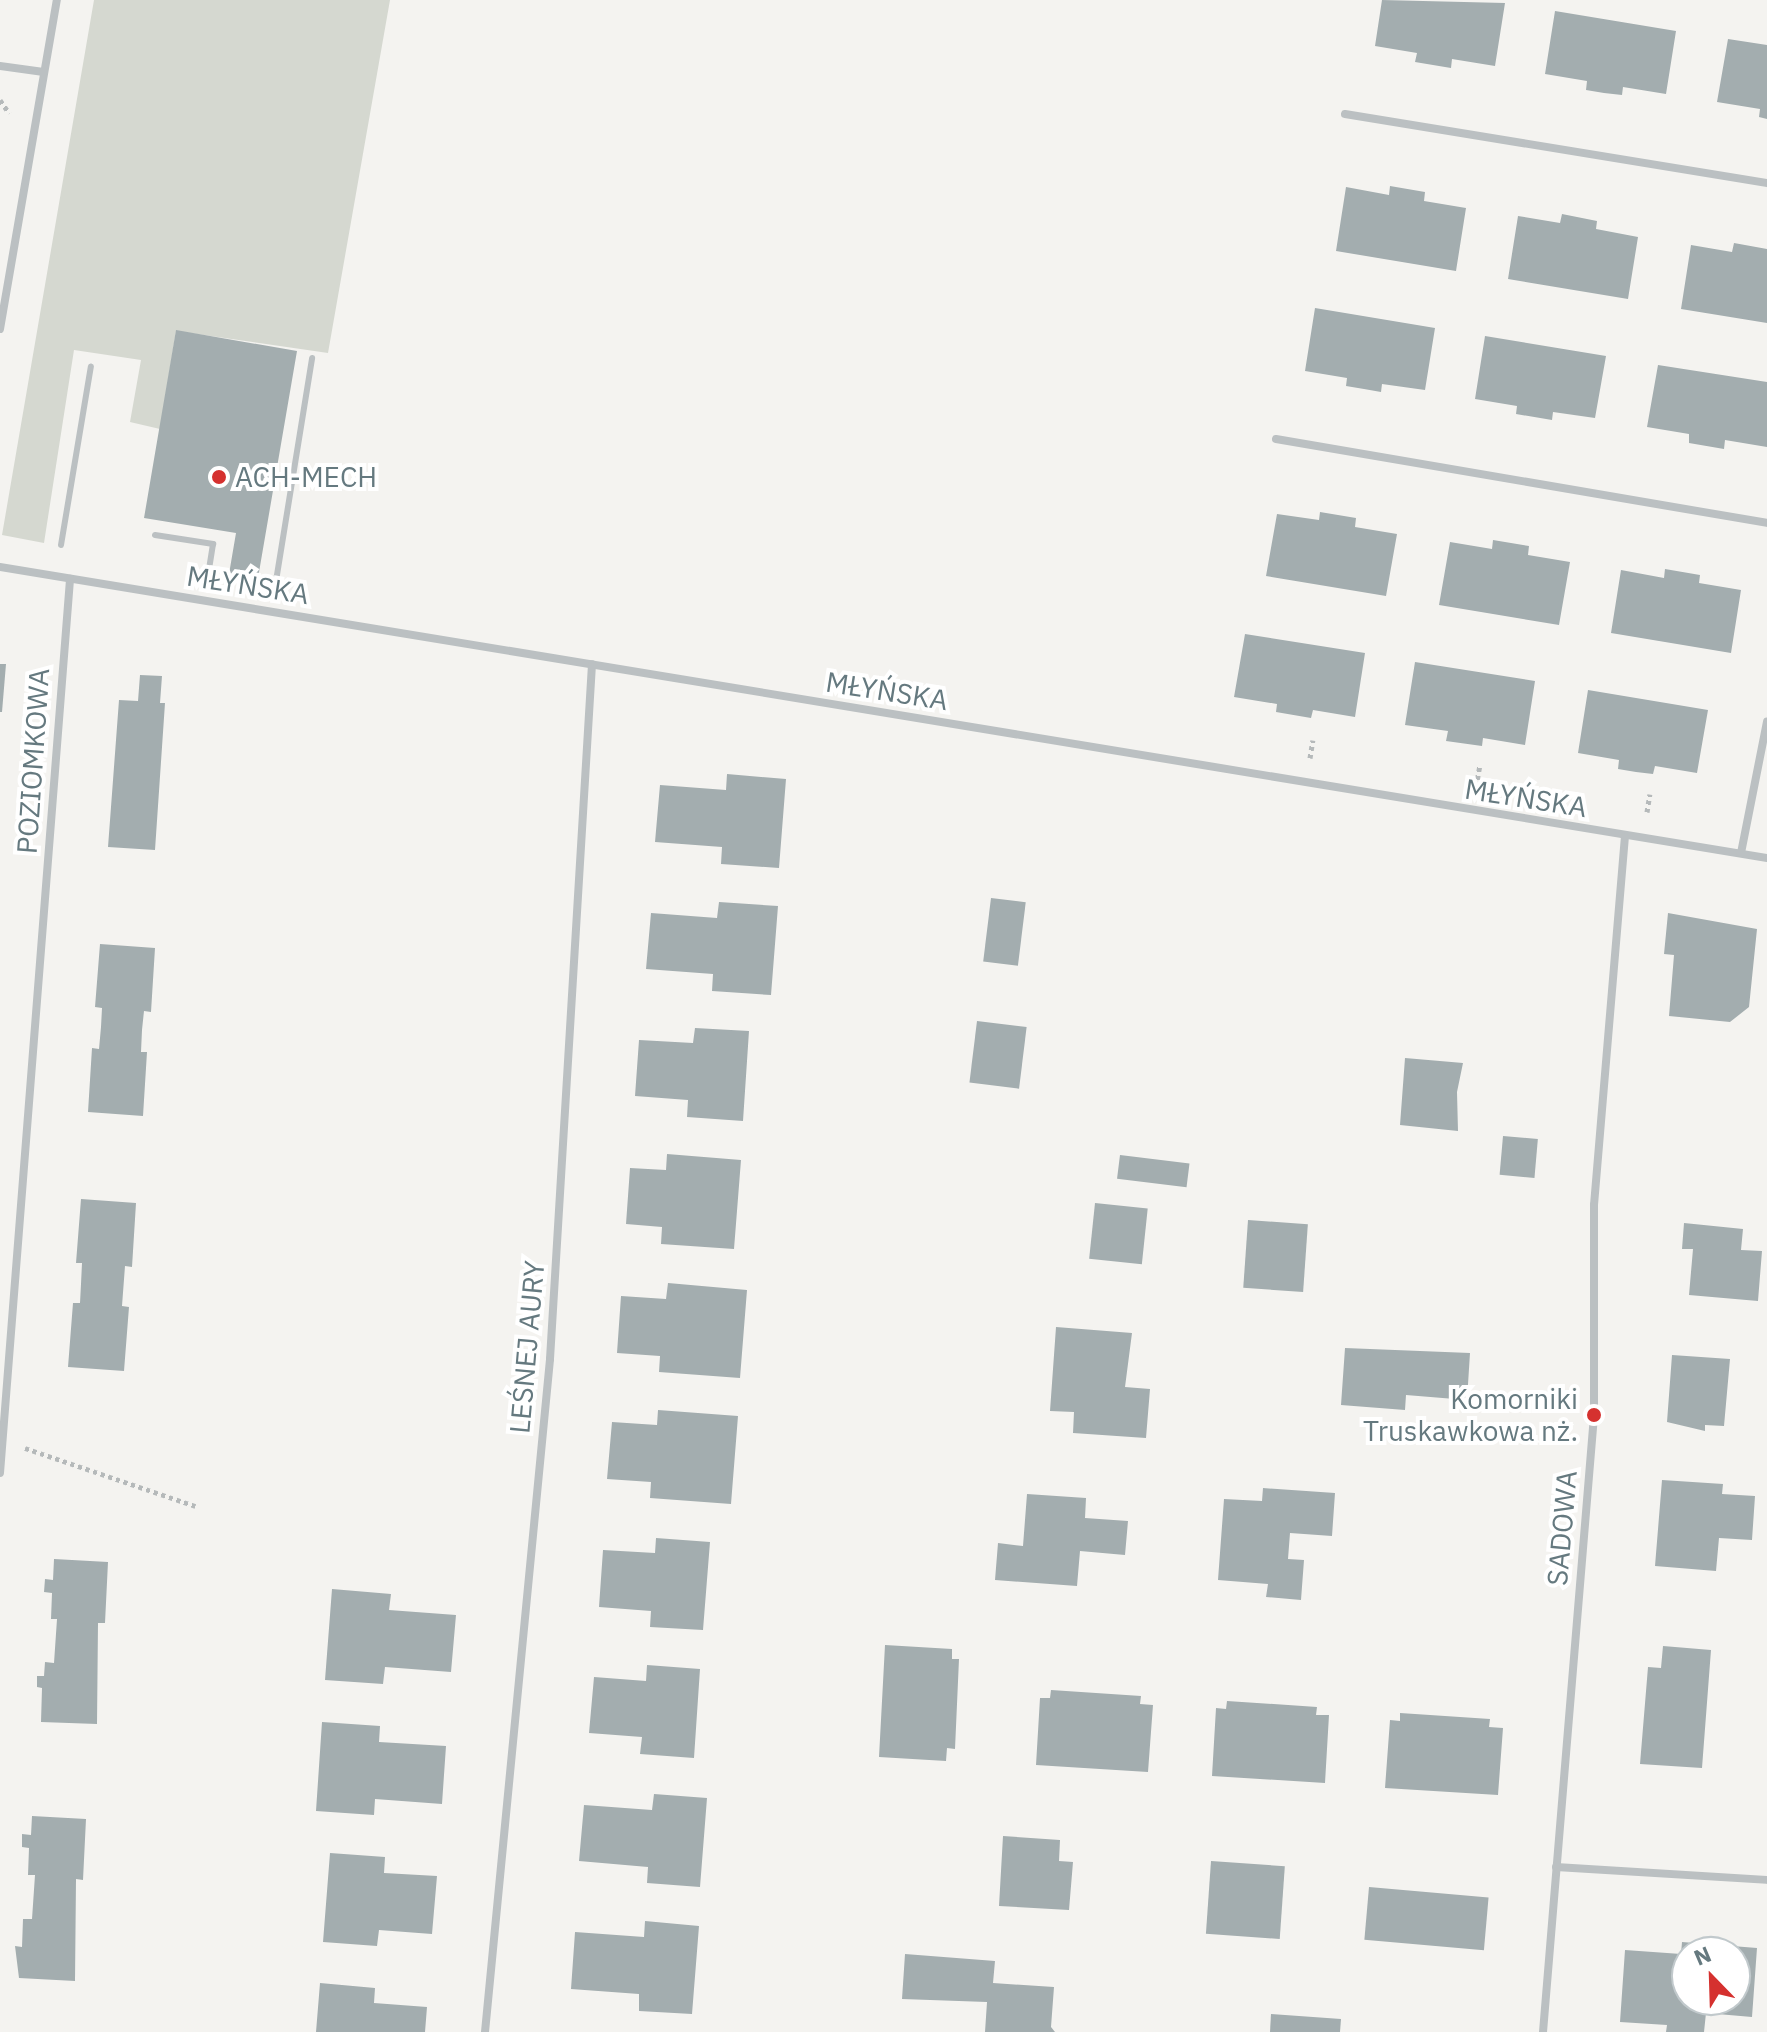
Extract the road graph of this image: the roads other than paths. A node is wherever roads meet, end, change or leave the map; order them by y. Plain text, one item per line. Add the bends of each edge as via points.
1 (57, 0) edge
2 (0, 66) edge
3 (44, 72) junction
4 (1345, 114) dead end
5 (1767, 183) edge
6 (0, 329) edge
7 (312, 358) dead end
8 (91, 366) dead end
9 (1276, 439) dead end
10 (1767, 523) edge
11 (155, 535) dead end
12 (61, 545) dead end
13 (0, 567) edge
14 (209, 570) dead end
15 (70, 579) junction
16 (276, 581) dead end
17 (592, 664) junction
18 (1767, 722) edge
19 (1625, 837) junction
20 (1741, 853) junction
21 (1767, 858) edge
22 (0, 1473) edge
23 (1556, 1867) junction
24 (1767, 1880) edge
25 (485, 2032) edge
26 (1543, 2032) edge

1 - 3 street
2 - 3 street
3 - 6 street
4 - 5 street
7 - 16 lane
8 - 12 lane
9 - 10 street
11 - 14 lane via 213,544
13 - 15 street, MŁYŃSKA
15 - 17 street, MŁYŃSKA
15 - 22 street, POZIOMKOWA
17 - 19 street, MŁYŃSKA
17 - 25 street, LEŚNEJ AURY via 550,1359
18 - 20 street
19 - 20 street, MŁYŃSKA
19 - 23 street, SADOWA via 1594,1205 1594,1415
20 - 21 street, MŁYŃSKA
23 - 24 street
23 - 26 street, SADOWA

